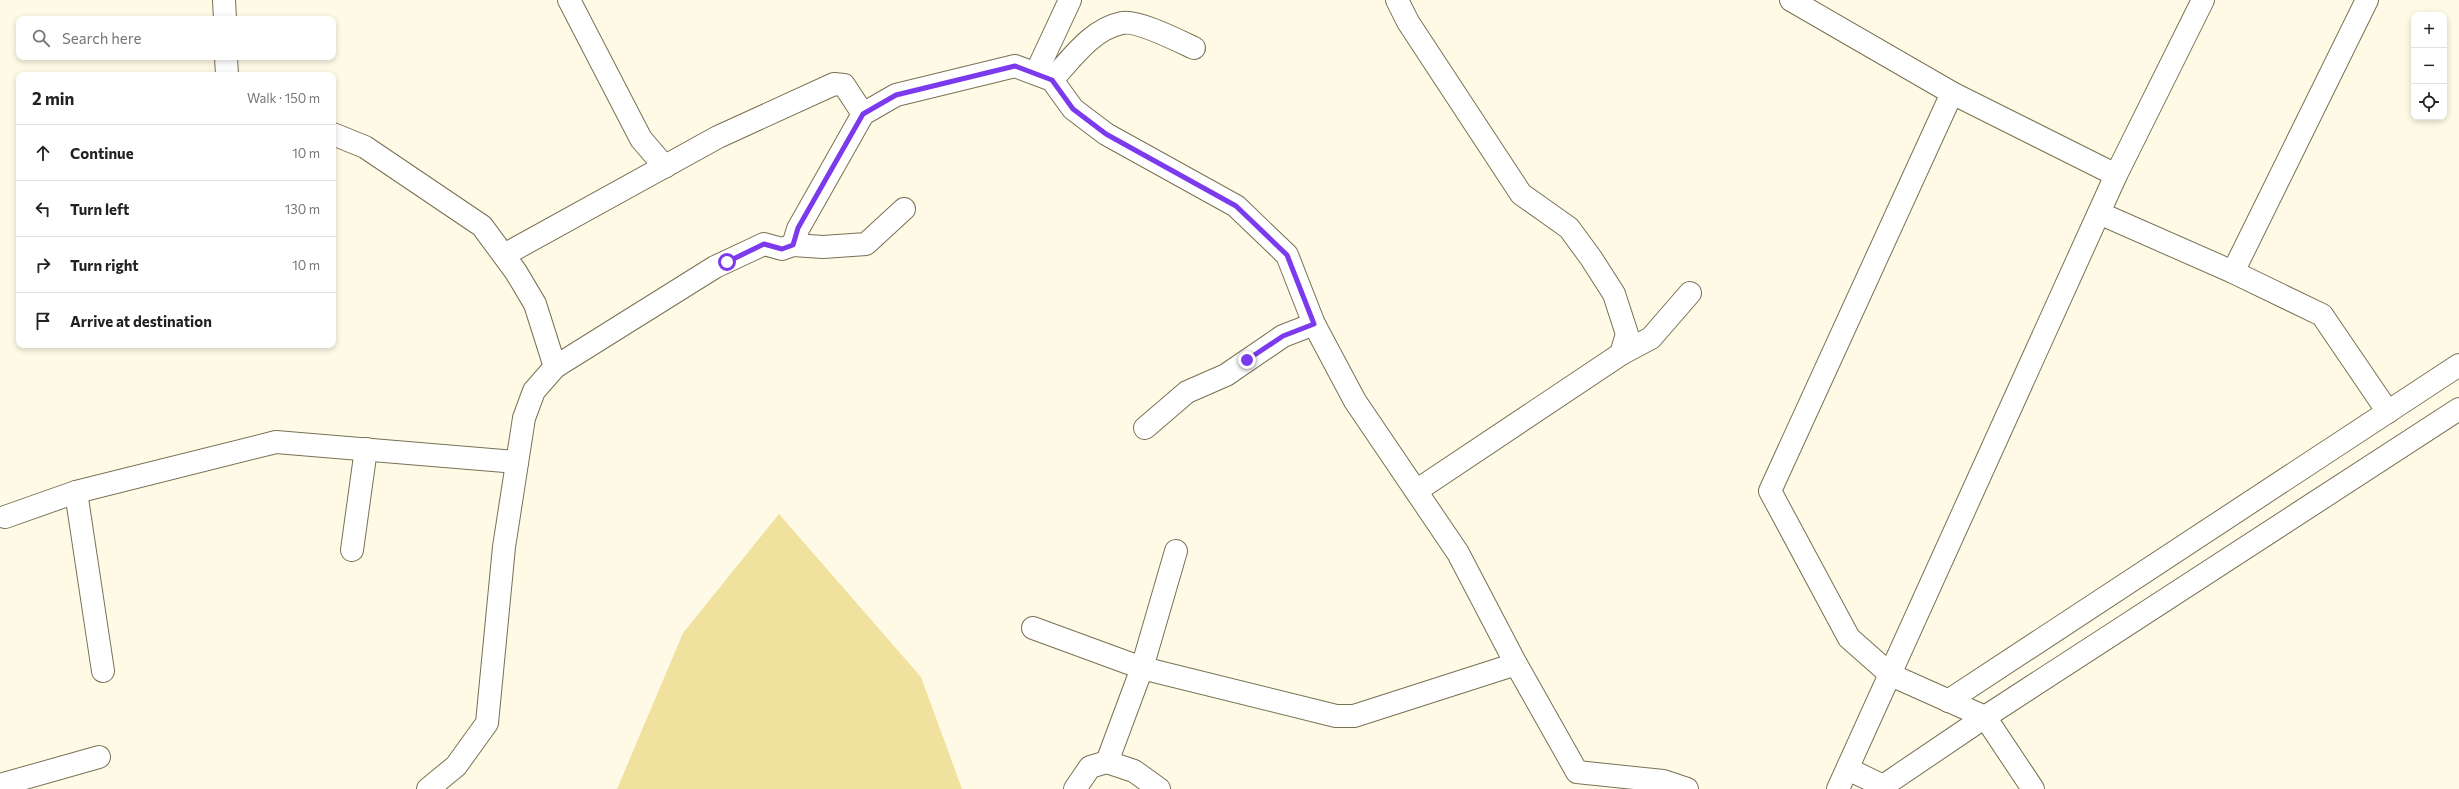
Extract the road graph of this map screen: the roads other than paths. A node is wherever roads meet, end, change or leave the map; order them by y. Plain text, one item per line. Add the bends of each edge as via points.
1 (224, 0) edge
2 (570, 0) edge
3 (1070, 0) edge
4 (1397, 0) edge
5 (1791, 0) edge
6 (2203, 0) edge
7 (2367, 0) edge
8 (224, 16) edge
9 (1194, 48) dead end
10 (226, 60) edge
11 (227, 72) edge
12 (1044, 76) junction
13 (1952, 93) junction
14 (863, 114) junction
15 (336, 135) edge
16 (664, 166) junction
17 (2116, 175) junction
18 (904, 208) dead end
19 (2099, 213) junction
20 (793, 245) junction
21 (504, 255) junction
22 (2233, 272) junction
23 (1690, 294) dead end
24 (1314, 324) junction
25 (1621, 354) junction
26 (2459, 365) edge
27 (555, 367) junction
28 (2459, 409) edge
29 (2388, 412) junction
30 (1145, 428) dead end
31 (366, 449) junction
32 (517, 462) junction
33 (1416, 491) junction
34 (76, 492) junction
35 (5, 517) dead end
36 (352, 550) dead end
37 (1176, 551) dead end
38 (1033, 628) dead end
39 (1516, 664) junction
40 (1142, 668) junction
41 (103, 671) dead end
42 (1891, 675) junction
43 (1948, 700) junction
44 (1985, 717) junction
45 (99, 757) dead end
46 (1107, 762) junction
47 (1848, 769) junction
48 (0, 785) edge
49 (428, 789) edge
50 (1075, 789) edge
51 (1159, 789) edge
52 (1687, 789) edge
53 (1838, 789) edge
54 (2032, 789) edge

1 - 8 street
2 - 16 street via 641,139
3 - 12 street
4 - 25 street via 1408,22 1521,194 1569,228 1614,294 1627,334
5 - 13 street
6 - 17 street
7 - 22 street
9 - 12 street via 1159,31 1123,23 1091,38
10 - 11 street
12 - 14 street via 1015,66 896,95
12 - 24 street via 1073,109 1106,134 1236,206 1287,255
13 - 17 street
13 - 42 street via 1770,490 1849,638
14 - 16 street via 844,85 834,84 718,137
14 - 20 street via 798,228
15 - 21 street via 364,147 482,226
16 - 21 street
17 - 19 street
18 - 20 street via 866,244 823,247
19 - 22 street
19 - 42 street
20 - 27 street via 782,249 764,244 715,267
21 - 27 street via 535,304
22 - 29 street via 2322,315
23 - 25 street via 1651,338
24 - 30 street via 1283,336 1226,374 1187,392
24 - 33 street via 1354,401
25 - 33 street
26 - 29 street
27 - 32 street via 534,391 524,418
28 - 44 street
29 - 43 street
31 - 32 street
31 - 34 street via 276,442
31 - 36 street
32 - 49 street via 504,547 487,723 456,766
33 - 39 street via 1458,553
34 - 35 street
34 - 41 street
37 - 40 street
38 - 40 street
39 - 40 street via 1354,716 1336,716
39 - 52 street via 1577,772 1663,781
40 - 46 street
42 - 43 street
42 - 47 street
43 - 44 street
44 - 47 street via 1883,786
44 - 54 street
45 - 48 street
46 - 50 street via 1090,767
46 - 51 street via 1134,771
47 - 53 street

